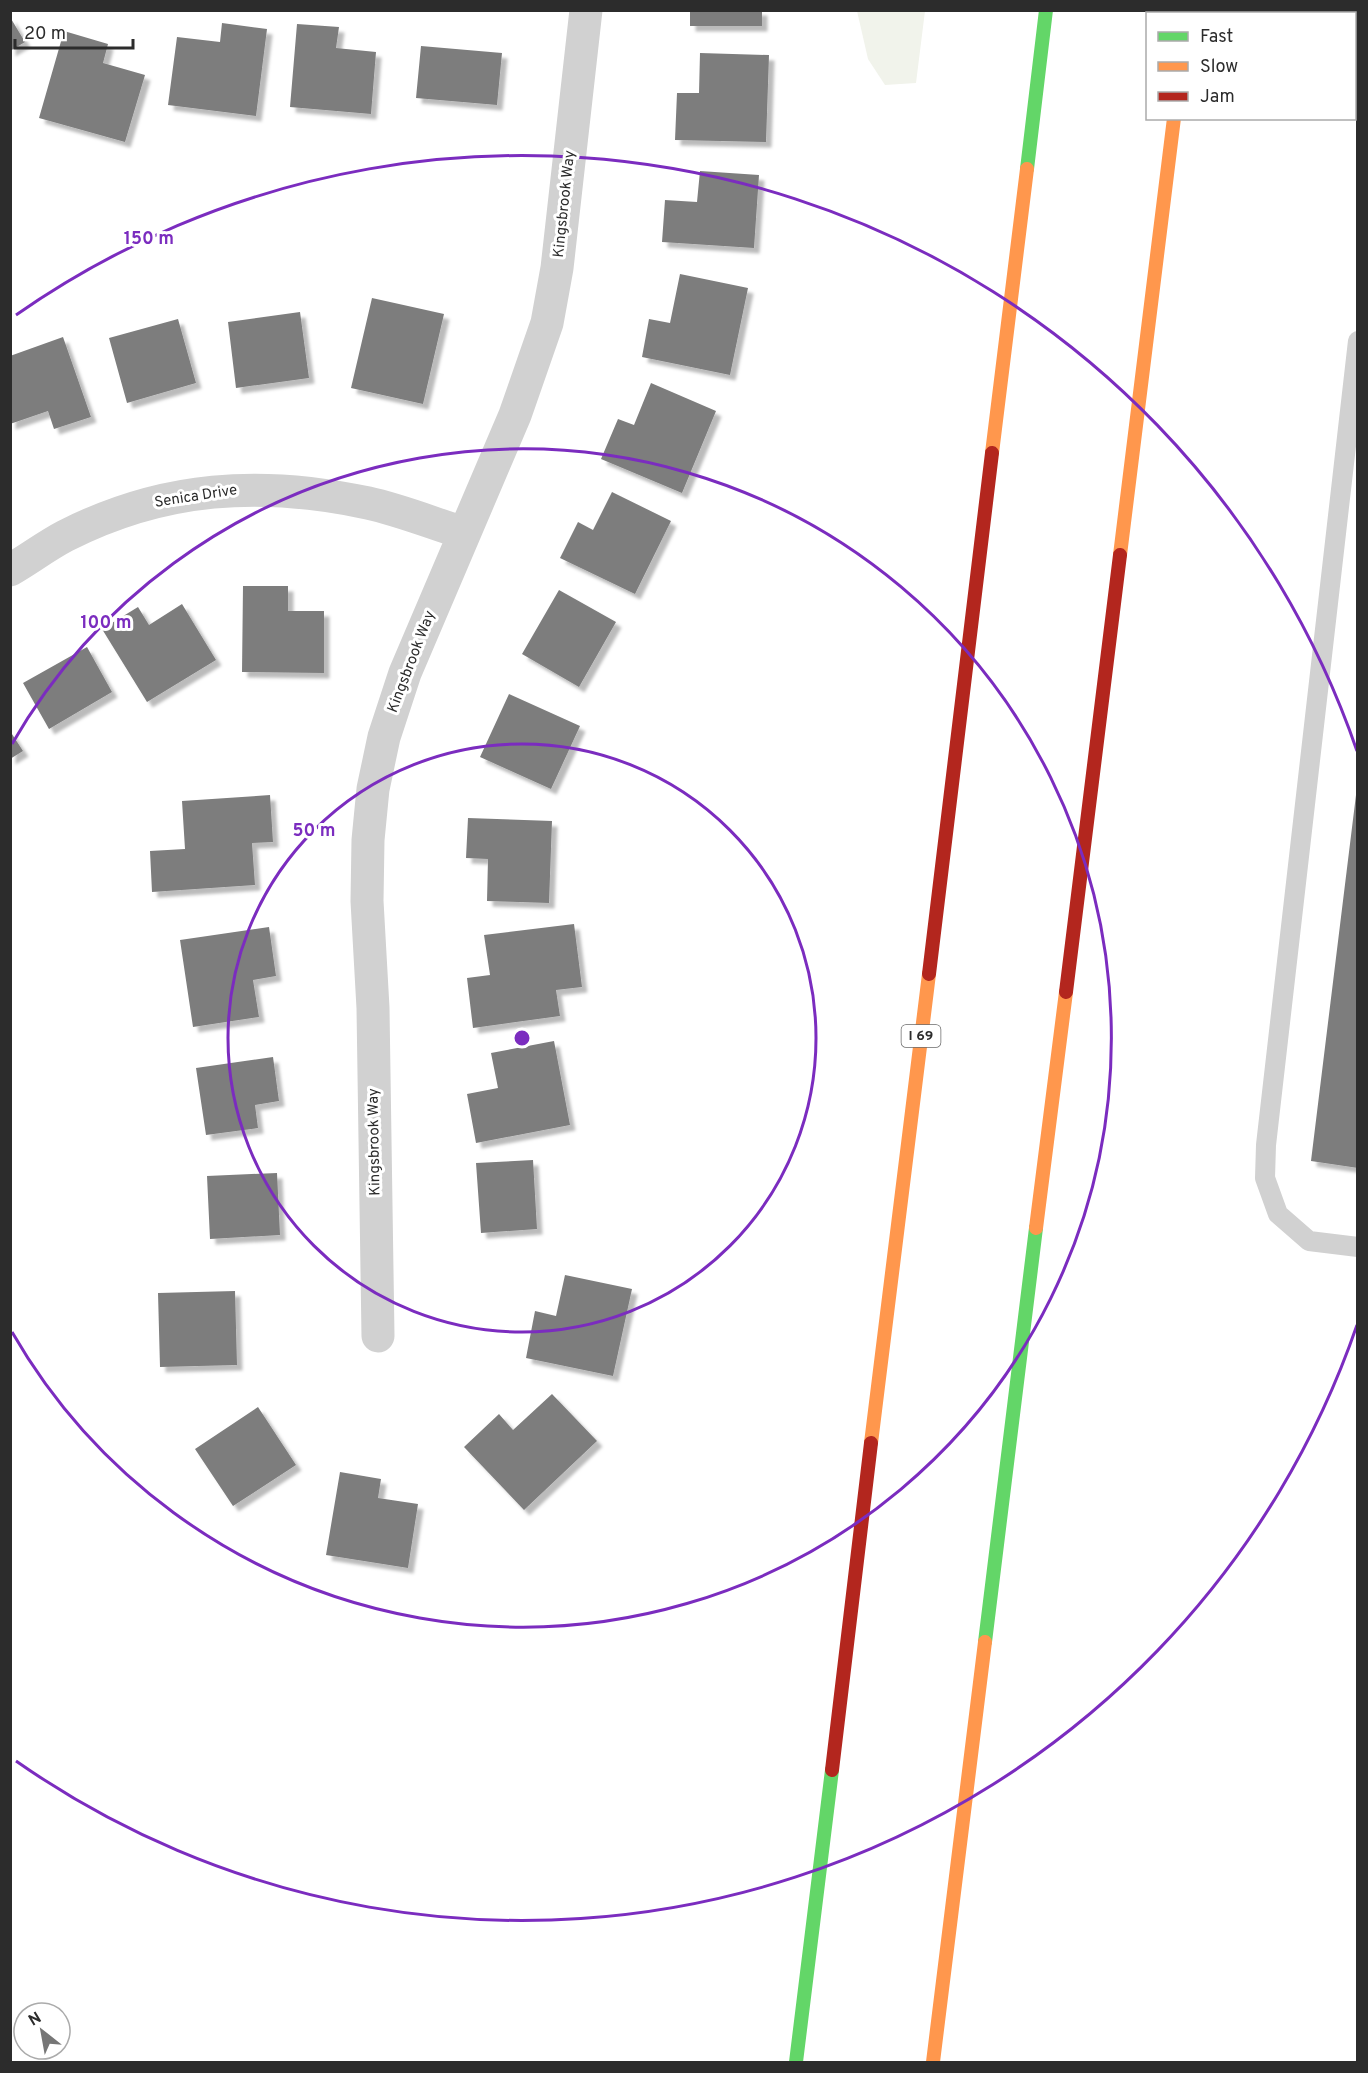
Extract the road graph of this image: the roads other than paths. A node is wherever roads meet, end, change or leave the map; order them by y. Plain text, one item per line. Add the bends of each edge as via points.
1 (586, 10) edge
2 (1046, 10) edge
3 (1174, 120) edge
4 (1358, 340) edge
5 (464, 533) junction
6 (10, 570) edge
7 (1358, 1247) edge
8 (378, 1336) dead end
9 (796, 2062) edge
10 (933, 2062) edge

1 - 5 street, Kingsbrook Way via 557,268 547,323 515,415
2 - 9 highway, I 69
3 - 10 highway
4 - 7 lane via 1265,1178 1278,1214 1309,1241
5 - 6 street, Senica Drive via 369,503 279,489 227,489 120,512 65,536
5 - 8 street, Kingsbrook Way via 405,673 384,737 369,830 367,901 373,1008

